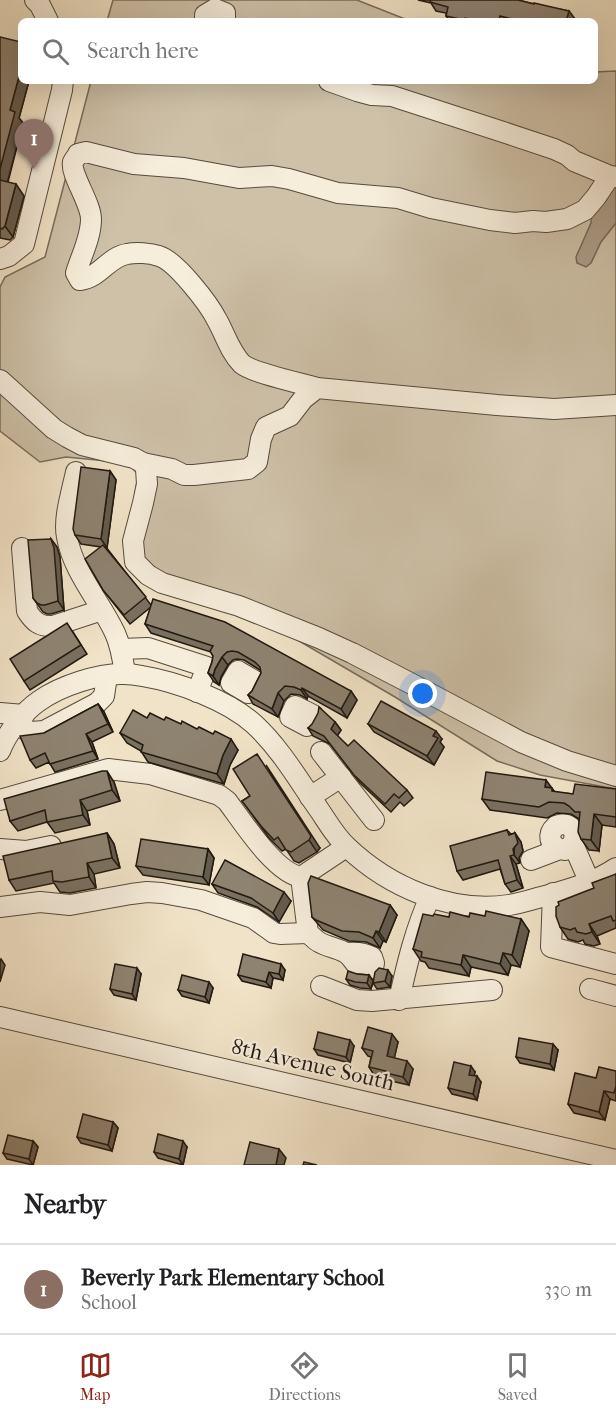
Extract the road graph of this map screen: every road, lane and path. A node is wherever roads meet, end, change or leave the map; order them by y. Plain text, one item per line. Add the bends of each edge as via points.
1 (35, 0) edge
2 (46, 18) edge
3 (205, 18) edge
4 (225, 18) edge
5 (63, 84) edge
6 (336, 84) edge
7 (613, 176) edge
8 (0, 259) edge
9 (0, 380) edge
10 (316, 388) junction
11 (616, 405) edge
12 (143, 463) junction
13 (76, 472) dead end
14 (22, 548) dead end
15 (102, 610) junction
16 (121, 649) junction
17 (116, 675) junction
18 (241, 689) dead end
19 (197, 692) junction
20 (230, 707) junction
21 (0, 713) edge
22 (20, 720) junction
23 (299, 722) dead end
24 (277, 748) junction
25 (0, 751) edge
26 (321, 752) dead end
27 (616, 776) edge
28 (341, 777) junction
29 (310, 797) junction
30 (0, 800) edge
31 (374, 820) dead end
32 (70, 842) edge
33 (346, 847) junction
34 (0, 849) edge
35 (531, 860) dead end
36 (616, 868) edge
37 (301, 877) junction
38 (590, 883) junction
39 (553, 894) junction
40 (430, 897) junction
41 (0, 908) edge
42 (308, 933) junction
43 (348, 953) dead end
44 (616, 964) edge
45 (321, 986) dead end
46 (590, 989) dead end
47 (492, 990) dead end
48 (616, 996) edge
49 (399, 999) junction
50 (0, 1017) edge
51 (616, 1160) edge

1 - 2 street
3 - 4 street via 215,9 225,13
5 - 8 street via 24,244
6 - 7 street via 357,92 392,96 500,130
7 - 10 street via 585,210 567,219 515,223 398,198 338,193 272,176 239,178 134,164 86,152 78,154 73,171 91,218 76,273 80,280 96,274 117,257 160,256 173,264 203,298 243,365
9 - 12 street via 54,429 82,446
10 - 11 street via 543,408
10 - 12 street via 290,416 266,427 257,462 248,469 184,475
12 - 27 street via 147,484 133,542 135,562 148,575 320,638 521,742
13 - 15 street via 66,535 71,554
14 - 15 street via 31,619 45,627 53,626
15 - 16 street
16 - 17 street
16 - 19 street via 148,648 207,667
17 - 19 street via 163,680
17 - 22 street via 90,678 62,689 39,701
17 - 22 street via 97,703 44,731 31,732
18 - 20 street
19 - 20 street
20 - 24 street
21 - 22 street
22 - 25 street
23 - 24 street
24 - 29 street
26 - 28 street
28 - 29 street
28 - 31 street
29 - 33 street
30 - 37 street via 108,769 150,774 219,795 272,860 293,876
32 - 34 street via 26,851
33 - 37 street
33 - 40 street via 380,874
35 - 38 street via 566,847
36 - 38 street
37 - 42 street
38 - 39 street
39 - 40 street via 509,905 479,907
39 - 44 street via 551,947
40 - 49 street via 410,950
41 - 42 street via 40,902 70,905 131,894 162,893 201,900 253,918 274,933
42 - 43 street via 320,943
45 - 49 street via 357,1000
46 - 48 street
47 - 49 street
50 - 51 street, 8th Avenue South

